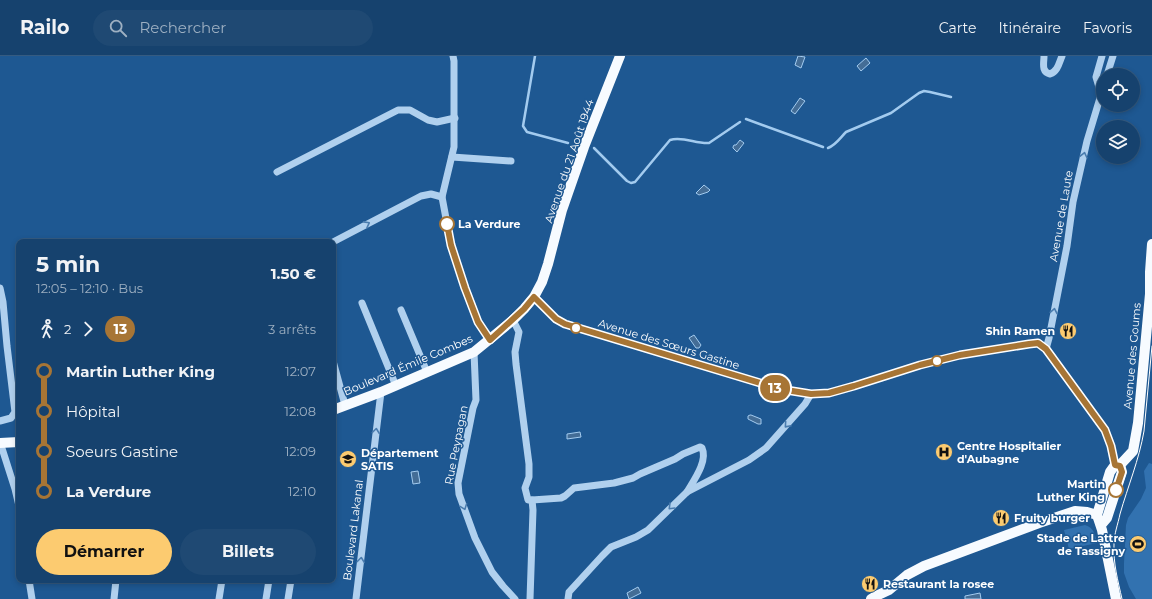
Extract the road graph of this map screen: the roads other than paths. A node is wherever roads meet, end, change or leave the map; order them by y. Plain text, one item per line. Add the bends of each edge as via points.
1 (453, 56) edge
2 (620, 56) edge
3 (1044, 56) edge
4 (1062, 56) edge
5 (1102, 56) edge
6 (1113, 56) edge
7 (1099, 68) edge
8 (1109, 68) edge
9 (1096, 111) edge
10 (455, 118) junction
11 (452, 157) junction
12 (511, 161) dead end
13 (277, 172) dead end
14 (442, 197) junction
15 (336, 240) edge
16 (1152, 244) edge
17 (0, 288) edge
18 (534, 297) junction
19 (362, 303) dead end
20 (401, 310) dead end
21 (513, 320) junction
22 (490, 340) junction
23 (1046, 349) junction
24 (474, 352) junction
25 (336, 372) edge
26 (427, 372) junction
27 (396, 386) junction
28 (381, 392) junction
29 (811, 394) junction
30 (345, 405) junction
31 (336, 409) edge
32 (0, 421) edge
33 (16, 442) edge
34 (0, 443) edge
35 (1118, 465) junction
36 (687, 492) junction
37 (16, 493) edge
38 (532, 500) junction
39 (1097, 515) junction
40 (1101, 525) junction
41 (29, 583) edge
42 (116, 583) edge
43 (222, 583) edge
44 (269, 583) edge
45 (291, 583) edge
46 (889, 590) junction
47 (568, 596) edge
48 (32, 599) edge
49 (114, 599) edge
50 (219, 599) edge
51 (266, 599) edge
52 (288, 599) edge
53 (356, 599) edge
54 (515, 599) edge
55 (530, 599) edge
56 (871, 599) edge
57 (883, 599) edge
58 (1116, 599) edge

1 - 10 street
2 - 18 main road, Avenue du 21 Août 1944 via 584,147 562,210 542,282
3 - 4 street via 1046,74 1054,72
5 - 7 street
6 - 8 street
23 -> 9 street, Avenue de Laute via 1067,246 1073,202
10 - 11 street
10 - 13 street via 437,122 410,110 398,110
11 - 12 street
11 - 14 street
15 -> 14 street via 421,196 431,194
14 - 22 street via 451,245 465,288 478,322
16 - 35 main road, Avenue des Goums via 1138,422 1133,451
17 - 32 street via 15,412 11,418
18 - 21 main road, Avenue du 21 Août 1944
18 - 29 street, Avenue des Sœurs Gastine via 556,319 565,324 780,389
19 - 27 street
20 - 26 street
21 - 22 main road, Boulevard Émile Combes
21 - 38 street via 520,332 515,352 529,464 525,488 528,500
22 - 24 main road, Boulevard Émile Combes
23 - 29 street, Avenue des Sœurs Gastine via 1038,343 960,355 834,391
23 - 35 street via 1105,430
24 - 26 main road, Boulevard Émile Combes
24 -> 54 street, Rue Peypagan via 476,400 458,483 458,494 492,572
25 - 30 street
26 - 27 main road, Boulevard Émile Combes
27 - 28 main road, Boulevard Émile Combes
28 - 30 main road, Boulevard Émile Combes
53 -> 28 street, Boulevard Lakanal
29 -> 36 street via 766,448 749,460
30 - 31 main road, Boulevard Émile Combes
33 - 34 main road
34 - 37 street
35 - 39 main road, Avenue des Goums via 1110,472
35 - 40 main road via 1122,472 1106,518
36 - 38 street via 703,462 704,454 700,447 633,478 574,488 561,498
36 -> 47 street via 648,530 611,547
38 - 55 street
39 - 40 main road
39 - 46 main road via 1075,511 1039,523 930,563 907,575
40 - 58 main road
41 - 48 street
42 - 49 street
43 - 50 street
44 - 51 street
45 - 52 street
46 - 56 main road
46 - 57 main road

